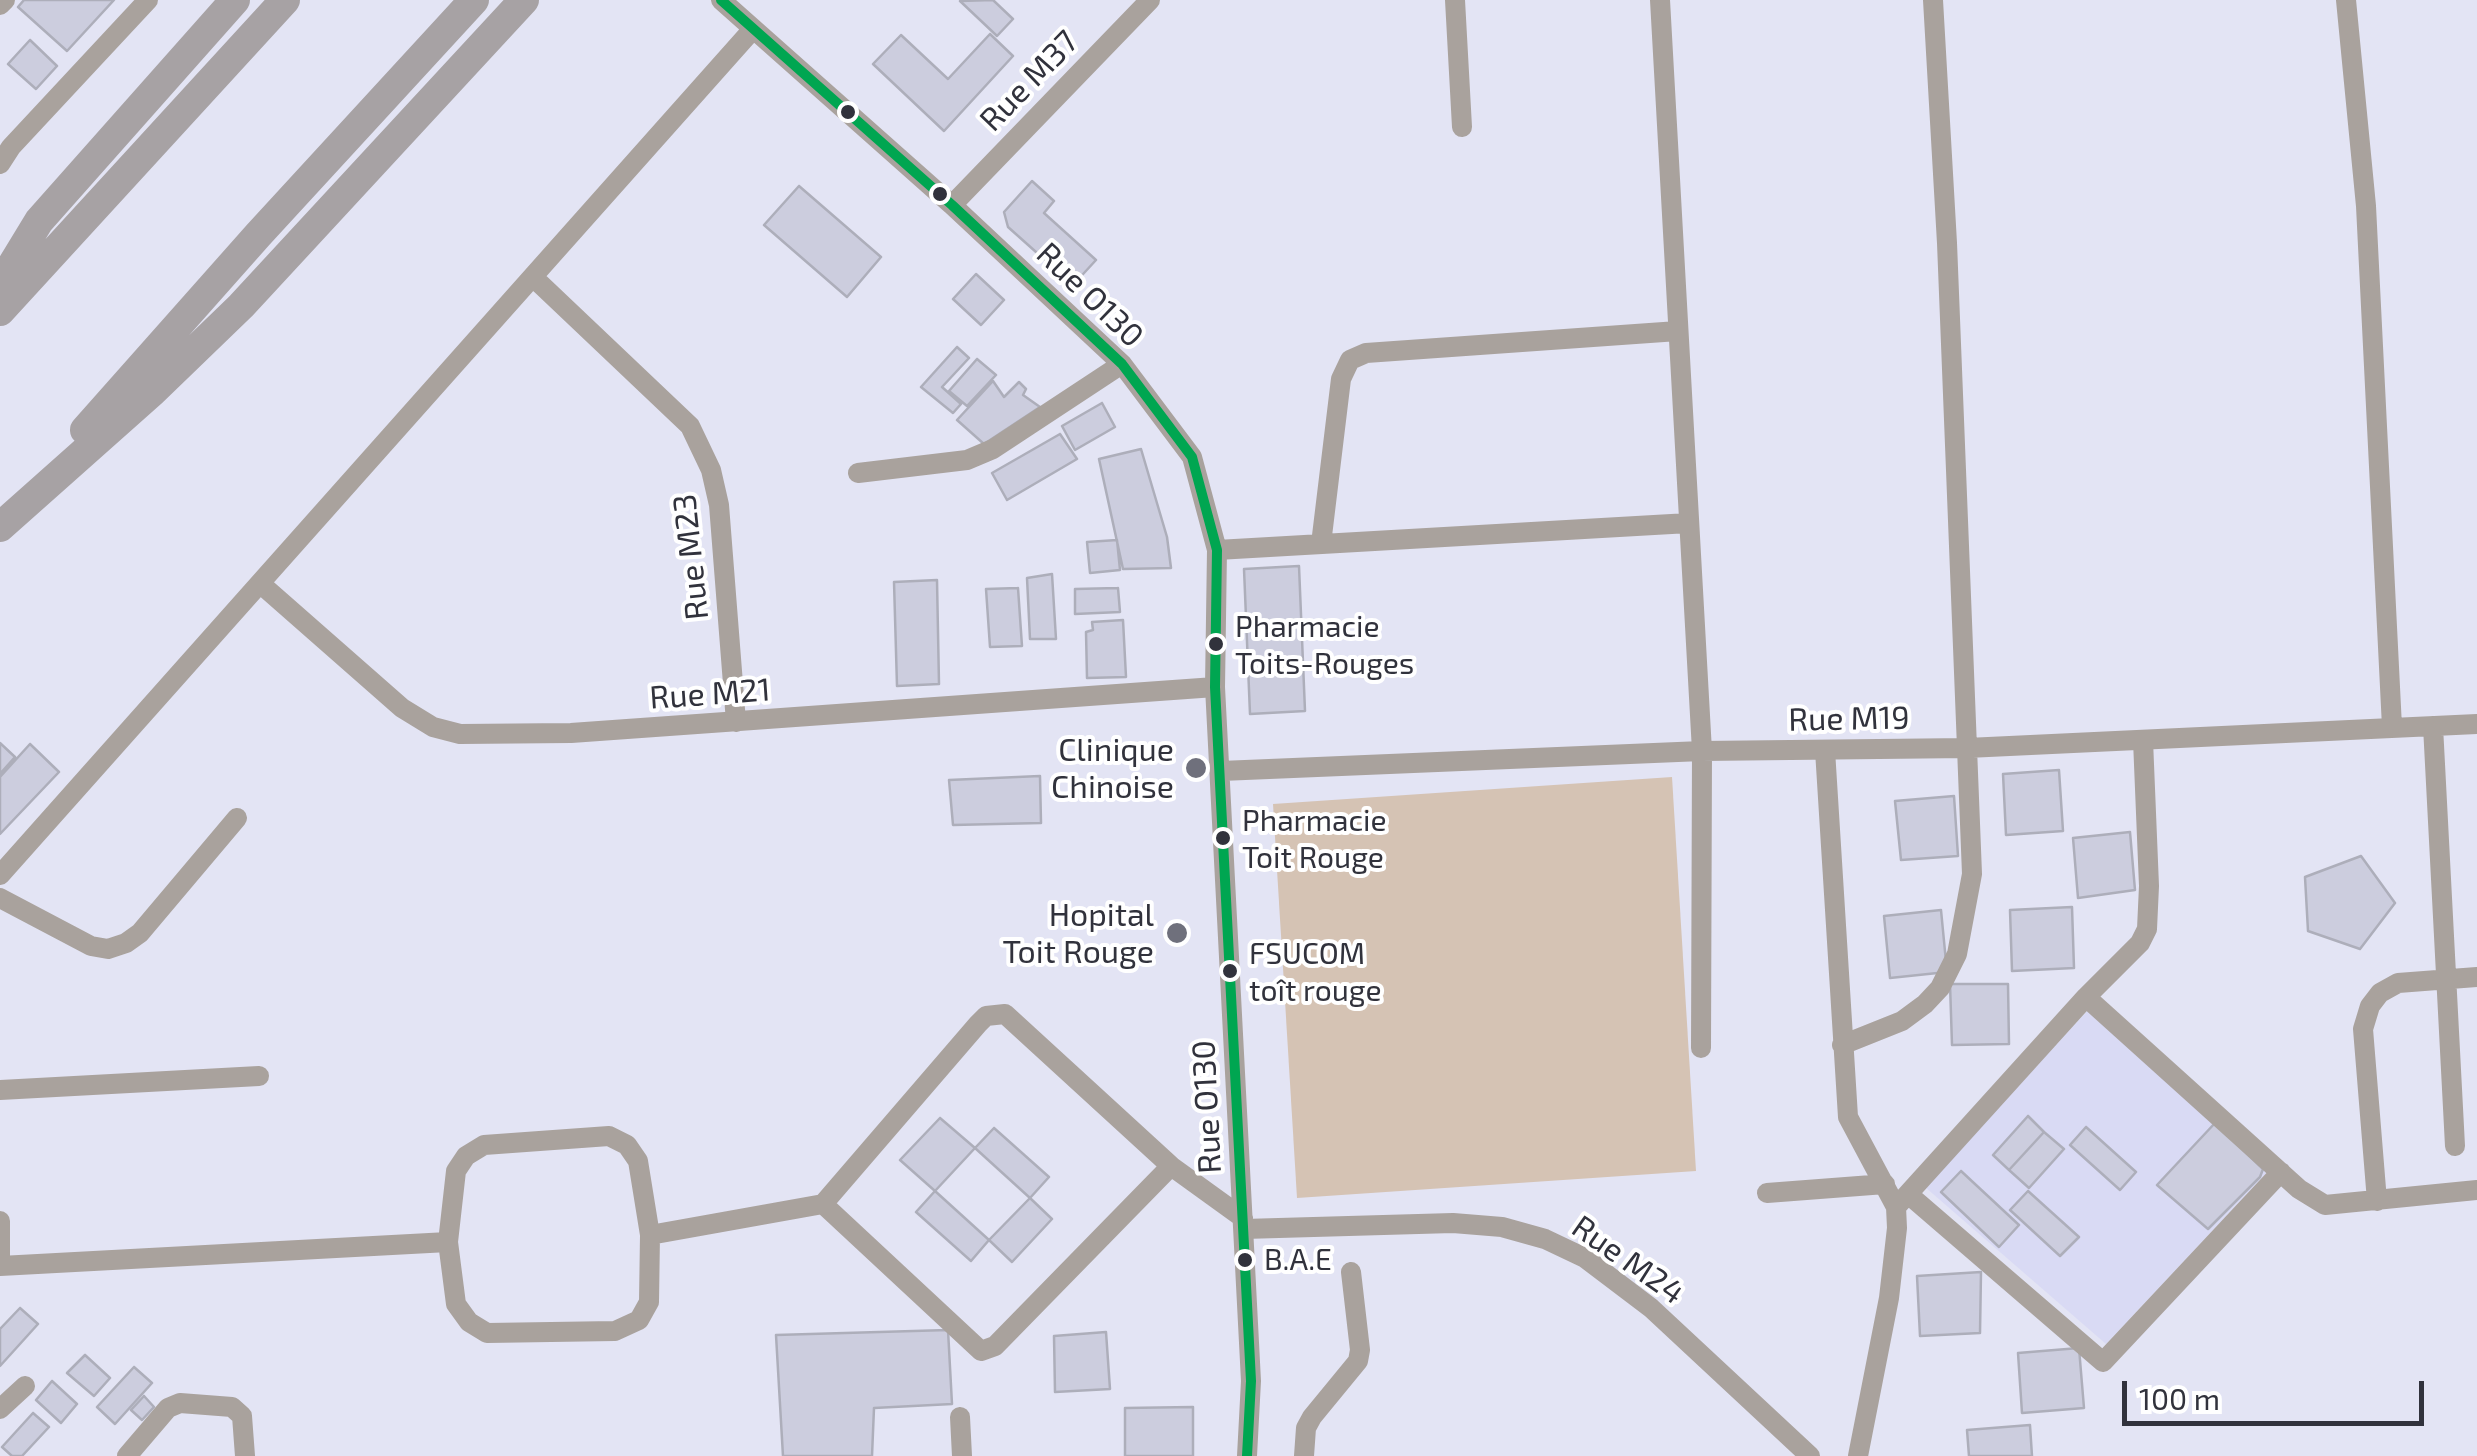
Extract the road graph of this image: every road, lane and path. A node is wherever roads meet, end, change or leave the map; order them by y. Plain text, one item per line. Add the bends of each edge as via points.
1 (148, 0) edge
2 (236, 0) edge
3 (284, 0) edge
4 (474, 0) edge
5 (524, 0) edge
6 (720, 0) edge
7 (1455, 0) edge
8 (1660, 0) edge
9 (1932, 0) edge
10 (2346, 0) edge
11 (1145, 2) edge
12 (753, 29) junction
13 (1462, 126) dead end
14 (0, 164) edge
15 (952, 205) junction
16 (533, 277) junction
17 (0, 285) edge
18 (0, 311) edge
19 (1678, 331) junction
20 (1122, 364) junction
21 (858, 473) dead end
22 (1689, 523) junction
23 (0, 526) edge
24 (1321, 544) junction
25 (1218, 550) junction
26 (262, 584) junction
27 (1215, 687) junction
28 (736, 722) junction
29 (2477, 724) edge
30 (2433, 726) junction
31 (2392, 727) junction
32 (2143, 740) junction
33 (1968, 748) junction
34 (1826, 750) junction
35 (1702, 751) junction
36 (1222, 771) junction
37 (236, 818) dead end
38 (0, 875) edge
39 (0, 898) edge
40 (2477, 976) edge
41 (2444, 977) junction
42 (2086, 997) junction
43 (1842, 1045) junction
44 (1701, 1048) dead end
45 (259, 1076) dead end
46 (0, 1090) edge
47 (2455, 1146) dead end
48 (1170, 1166) junction
49 (2281, 1172) junction
50 (1885, 1184) junction
51 (2477, 1190) edge
52 (1767, 1192) dead end
53 (1902, 1200) junction
54 (2377, 1201) junction
55 (824, 1204) junction
56 (0, 1221) edge
57 (1243, 1224) junction
58 (650, 1235) junction
59 (448, 1242) junction
60 (0, 1263) edge
61 (1351, 1272) dead end
62 (24, 1386) dead end
63 (0, 1409) edge
64 (960, 1417) dead end
65 (126, 1456) edge
66 (245, 1456) edge
67 (962, 1456) edge
68 (1246, 1456) edge
69 (1304, 1456) edge
70 (1810, 1456) edge
71 (1858, 1456) edge

1 - 14 street
2 - 17 highway via 39,220
3 - 18 highway
4 - 23 highway
5 - 23 highway via 241,306
6 - 12 street, Rue O130
7 - 13 street
8 - 19 street
9 - 33 street
10 - 31 street via 2366,206
11 - 15 street, Rue M37
12 - 15 street, Rue O130
12 - 16 street
15 - 20 street, Rue O130
16 - 26 street
16 - 28 street, Rue M23 via 690,426 711,470
19 - 22 street
19 - 24 street via 1366,353 1350,360 1341,379
20 - 21 street via 967,460
20 - 25 street, Rue O130 via 1192,457
22 - 24 street
22 - 35 street
24 - 25 street
25 - 27 street, Rue O130
26 - 28 street, Rue M21 via 433,728 460,734 570,733
26 - 38 street
27 - 28 street, Rue M21
27 - 36 street, Rue O130
29 - 30 street, Rue M19
30 - 31 street, Rue M19
30 - 41 street
31 - 32 street, Rue M19
32 - 33 street, Rue M19
32 - 42 street via 2147,929
33 - 34 street, Rue M19
33 - 43 street via 1972,874 1950,972 1902,1022
34 - 35 street, Rue M19
34 - 43 street
35 - 36 street, Rue M19
35 - 44 street
36 - 57 street, Rue O130
37 - 39 street via 126,944 90,946
40 - 41 street
41 - 47 street
41 - 54 street via 2380,992 2365,1018
42 - 49 street
42 - 53 street
43 - 50 street via 1848,1117
45 - 46 street
48 - 55 street via 988,1351
48 - 55 street via 1005,1014 986,1016
48 - 57 street
49 - 53 street via 2103,1362
49 - 54 street via 2325,1205
50 - 52 street
50 - 53 street
51 - 54 street
53 - 71 street
55 - 58 street
56 - 60 street
57 - 68 street, Rue O130 via 1251,1381
57 - 70 street, Rue M24 via 1453,1223 1545,1238 1651,1308
58 - 59 street via 649,1302 640,1320 615,1331 487,1333 456,1304
58 - 59 street via 638,1161 609,1136 484,1145 466,1156 456,1171
59 - 60 street
61 - 69 street via 1358,1361 1312,1417
62 - 63 street
64 - 67 street
65 - 66 street via 180,1403 232,1407 242,1416

